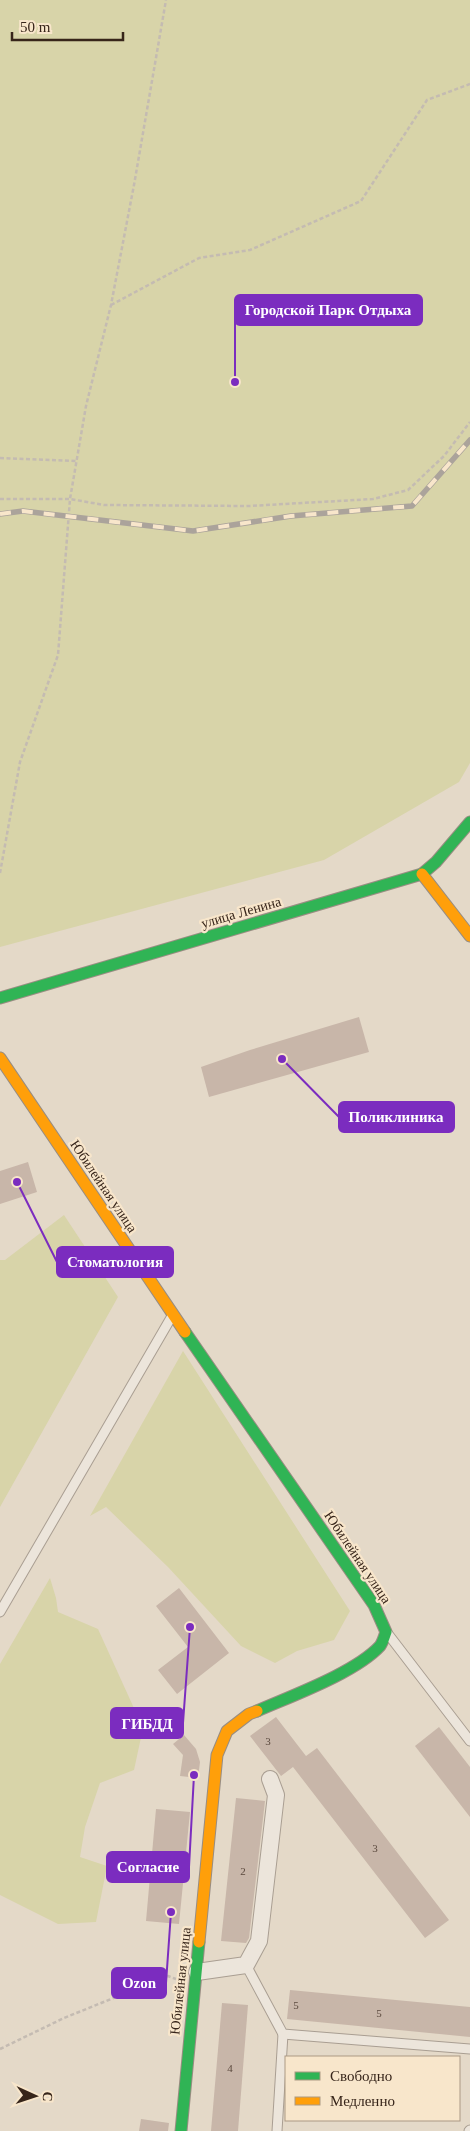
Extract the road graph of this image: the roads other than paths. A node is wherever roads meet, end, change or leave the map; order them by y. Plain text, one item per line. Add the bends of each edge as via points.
1 (470, 822) edge
2 (422, 874) junction
3 (470, 936) edge
4 (0, 998) edge
5 (0, 1058) edge
6 (172, 1315) junction
7 (0, 1612) edge
8 (386, 1632) junction
9 (470, 1741) edge
10 (270, 1779) dead end
11 (246, 1965) junction
12 (196, 1979) junction
13 (283, 2034) junction
14 (470, 2049) edge
15 (182, 2131) edge
16 (277, 2131) edge

1 - 2 street, улица Ленина
2 - 3 street
2 - 4 street, улица Ленина
5 - 6 street, Юбилейная улица
6 - 7 lane
6 - 8 street, Юбилейная улица via 374,1605
8 - 9 lane
8 - 12 street, Юбилейная улица via 381,1645 362,1662 250,1714 227,1730 216,1755
10 - 11 street via 276,1794 259,1941
11 - 12 street
11 - 13 lane
12 - 15 street, Юбилейная улица
13 - 14 lane
13 - 16 lane

